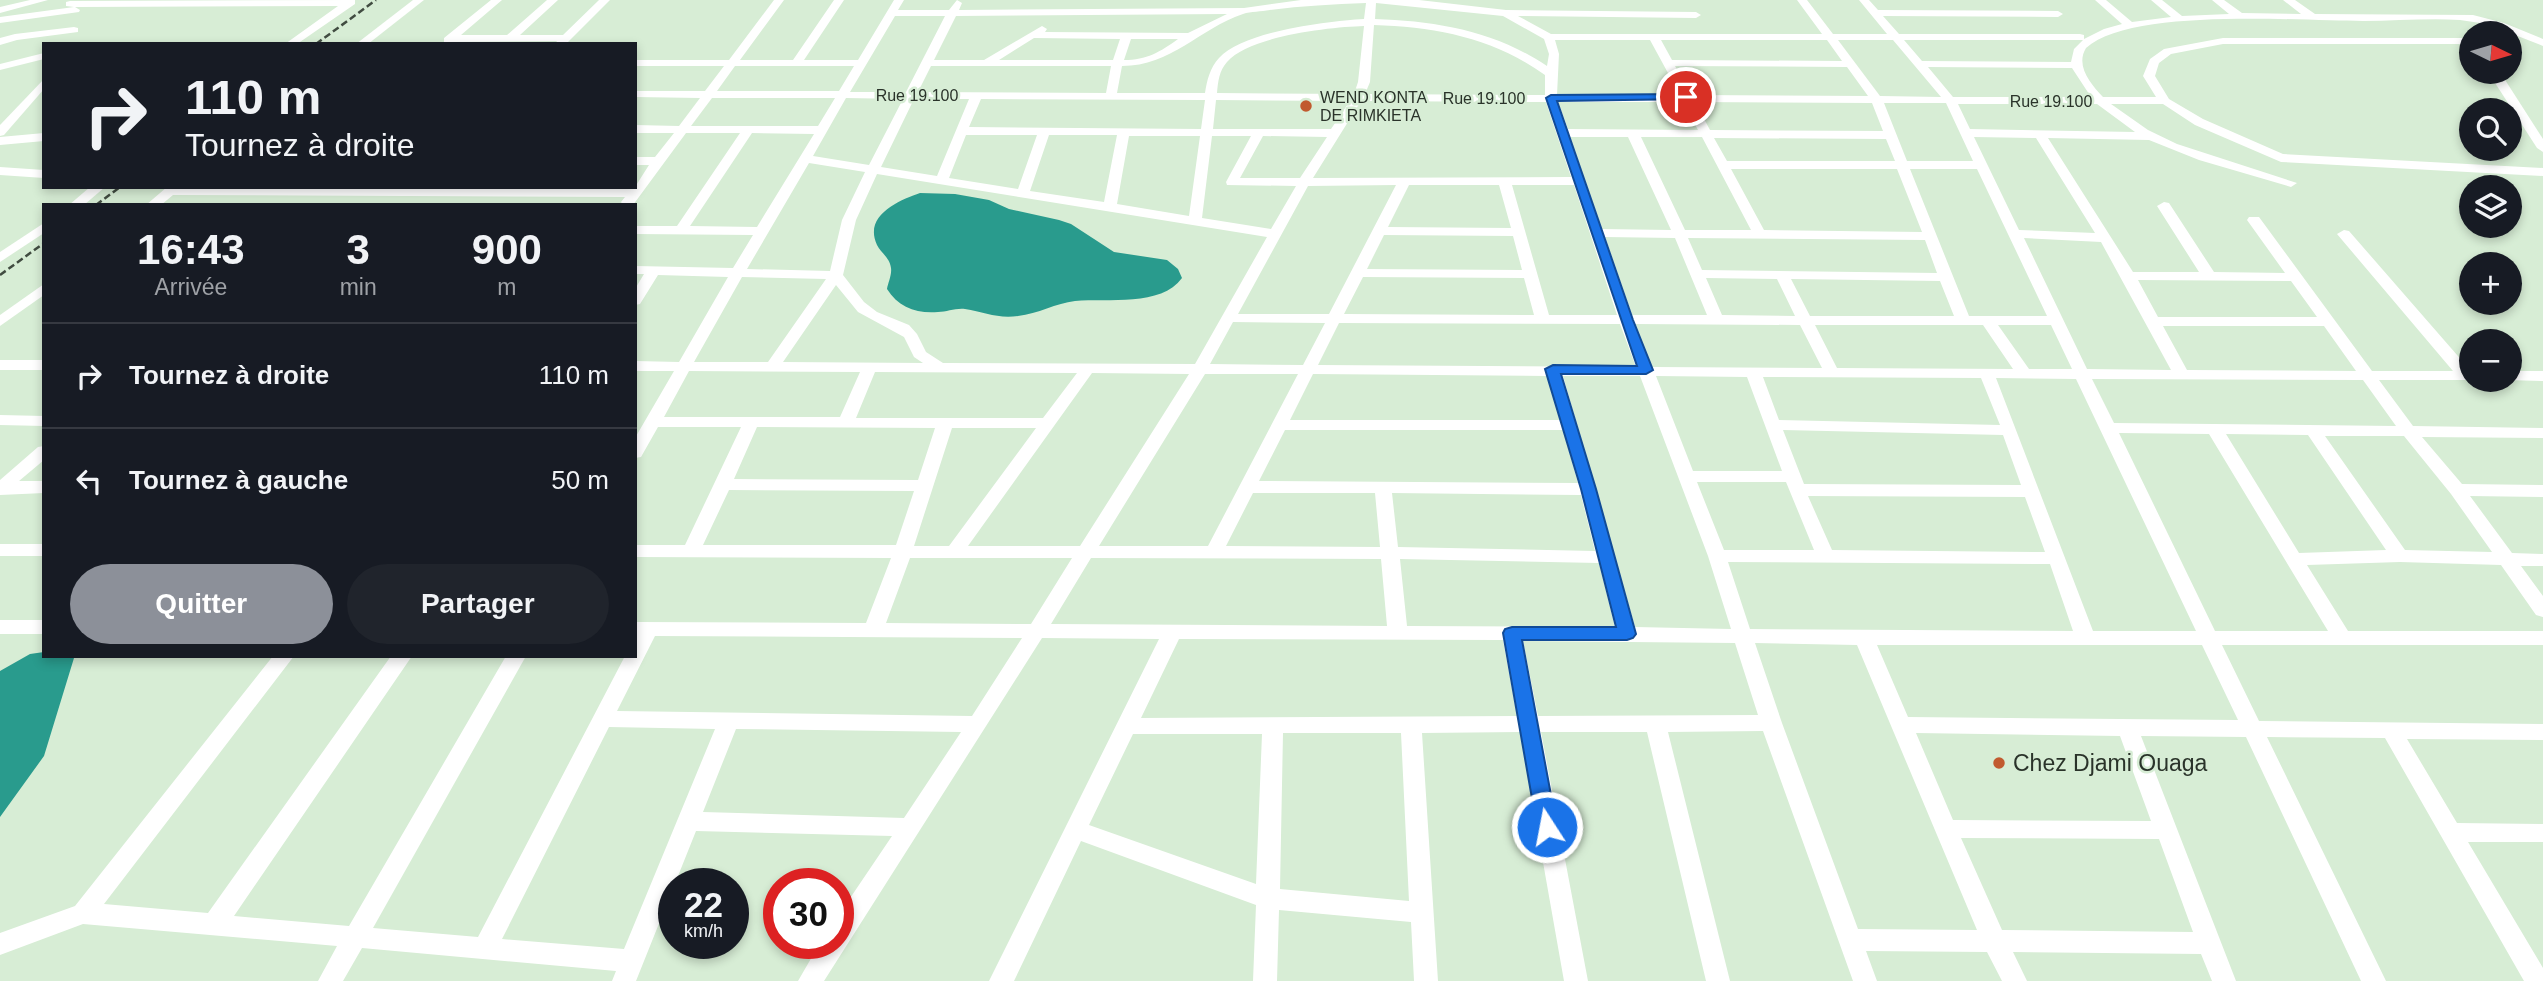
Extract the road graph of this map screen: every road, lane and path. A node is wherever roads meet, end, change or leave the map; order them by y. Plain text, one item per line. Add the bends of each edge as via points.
1 (43, 0) edge
2 (180, 0) edge
3 (419, 0) edge
4 (497, 0) edge
5 (553, 0) edge
6 (605, 0) edge
7 (779, 0) edge
8 (839, 0) edge
9 (899, 0) edge
10 (959, 0) edge
11 (1015, 0) edge
12 (1371, 0) edge
13 (1494, 0) edge
14 (1630, 0) edge
15 (1687, 0) edge
16 (1802, 0) edge
17 (1864, 0) edge
18 (1924, 0) edge
19 (1986, 0) edge
20 (2042, 0) edge
21 (2100, 0) edge
22 (2157, 0) edge
23 (2217, 0) edge
24 (2288, 0) edge
25 (2445, 0) edge
26 (351, 1) edge
27 (1308, 1) edge
28 (1433, 2) edge
29 (72, 5) edge
30 (153, 5) junction
31 (1188, 6) edge
32 (1248, 7) edge
33 (0, 10) edge
34 (1010, 11) junction
35 (1068, 11) junction
36 (953, 12) junction
37 (891, 13) junction
38 (1501, 13) junction
39 (1875, 13) junction
40 (1936, 13) junction
41 (1998, 13) junction
42 (1636, 14) junction
43 (2058, 14) junction
44 (1696, 15) junction
45 (2458, 17) junction
46 (2179, 18) junction
47 (2241, 18) junction
48 (2314, 18) junction
49 (1517, 19) junction
50 (0, 20) edge
51 (2460, 21) edge
52 (1369, 24) junction
53 (1505, 26) dead end
54 (2130, 26) junction
55 (74, 30) junction
56 (1494, 32) dead end
57 (1033, 35) junction
58 (1653, 35) junction
59 (1707, 35) junction
60 (1831, 35) junction
61 (1127, 36) junction
62 (1190, 36) junction
63 (1896, 36) junction
64 (1549, 37) junction
65 (510, 38) junction
66 (1483, 38) junction
67 (2082, 39) junction
68 (2459, 39) edge
69 (447, 41) edge
70 (563, 41) edge
71 (2274, 41) junction
72 (0, 42) edge
73 (67, 42) edge
74 (293, 42) edge
75 (364, 42) edge
76 (2543, 43) edge
77 (42, 56) edge
78 (637, 63) edge
79 (733, 63) junction
80 (796, 63) junction
81 (929, 63) junction
82 (986, 63) junction
83 (1668, 63) junction
84 (860, 64) junction
85 (1851, 64) junction
86 (1922, 64) junction
87 (1116, 65) junction
88 (2075, 65) junction
89 (0, 67) edge
90 (1551, 74) junction
91 (42, 84) edge
92 (2502, 84) edge
93 (637, 94) edge
94 (710, 94) junction
95 (842, 95) junction
96 (911, 95) junction
97 (976, 96) junction
98 (1111, 96) junction
99 (1211, 97) junction
100 (1358, 97) junction
101 (1686, 97) junction
102 (1551, 98) junction
103 (1877, 100) junction
104 (1950, 100) junction
105 (2098, 101) junction
106 (2165, 101) junction
107 (637, 129) edge
108 (682, 129) junction
109 (749, 130) junction
110 (821, 130) junction
111 (962, 131) junction
112 (1044, 131) junction
113 (0, 132) edge
114 (1124, 132) junction
115 (1206, 132) junction
116 (1259, 132) junction
117 (1335, 133) junction
118 (1967, 133) junction
119 (1564, 134) junction
120 (1633, 134) junction
121 (1707, 134) junction
122 (1891, 135) junction
123 (2041, 136) junction
124 (2150, 136) junction
125 (42, 137) edge
126 (0, 141) edge
127 (2543, 148) edge
128 (804, 159) junction
129 (637, 161) edge
130 (657, 161) junction
131 (1901, 164) junction
132 (1982, 165) junction
133 (1724, 166) junction
134 (872, 169) junction
135 (0, 171) edge
136 (2543, 172) edge
137 (42, 174) edge
138 (942, 180) junction
139 (1580, 181) junction
140 (1304, 182) junction
141 (1504, 182) junction
142 (1404, 183) junction
143 (2291, 183) dead end
144 (96, 189) edge
145 (172, 189) edge
146 (263, 189) edge
147 (336, 189) edge
148 (487, 190) edge
149 (556, 193) junction
150 (1023, 193) junction
151 (630, 199) edge
152 (78, 203) edge
153 (154, 203) edge
154 (246, 203) edge
155 (321, 203) edge
156 (474, 203) edge
157 (548, 203) edge
158 (2164, 206) dead end
159 (1110, 207) junction
160 (2254, 220) dead end
161 (1195, 221) junction
162 (42, 228) edge
163 (637, 230) edge
164 (681, 230) junction
165 (761, 231) junction
166 (1379, 231) junction
167 (1518, 232) junction
168 (1598, 233) junction
169 (1680, 233) junction
170 (1759, 233) junction
171 (1276, 234) junction
172 (2015, 234) junction
173 (2344, 234) dead end
174 (1931, 236) junction
175 (2105, 238) junction
176 (0, 258) edge
177 (637, 270) edge
178 (654, 270) junction
179 (738, 271) junction
180 (1360, 273) junction
181 (1530, 274) junction
182 (1697, 274) junction
183 (836, 275) junction
184 (1782, 275) junction
185 (2129, 276) junction
186 (2209, 276) junction
187 (1944, 277) junction
188 (2296, 277) junction
189 (42, 290) edge
190 (637, 297) edge
191 (1335, 317) junction
192 (1228, 318) junction
193 (1716, 319) junction
194 (1804, 319) junction
195 (1543, 320) junction
196 (1626, 320) junction
197 (0, 321) edge
198 (1963, 321) junction
199 (1989, 321) junction
200 (2056, 321) junction
201 (2155, 321) junction
202 (2328, 322) junction
203 (0, 365) edge
204 (42, 365) edge
205 (2459, 365) edge
206 (637, 366) edge
207 (685, 366) junction
208 (773, 366) junction
209 (870, 366) junction
210 (941, 366) junction
211 (1089, 367) junction
212 (1200, 369) junction
213 (1553, 369) junction
214 (1646, 370) junction
215 (1309, 371) junction
216 (1753, 371) junction
217 (1831, 371) junction
218 (1986, 372) junction
219 (2023, 372) junction
220 (2083, 373) junction
221 (2181, 373) junction
222 (2366, 374) junction
223 (2459, 376) edge
224 (2522, 376) edge
225 (2543, 376) edge
226 (0, 420) edge
227 (42, 421) edge
228 (653, 422) junction
229 (751, 423) junction
230 (846, 423) junction
231 (945, 423) junction
232 (1046, 423) junction
233 (1279, 425) junction
234 (1570, 425) junction
235 (1773, 425) junction
236 (2110, 428) junction
237 (2214, 429) junction
238 (2010, 430) junction
239 (2313, 430) junction
240 (2407, 430) junction
241 (2543, 433) edge
242 (637, 450) edge
243 (42, 453) edge
244 (1687, 476) junction
245 (721, 484) junction
246 (1795, 484) junction
247 (924, 486) junction
248 (42, 487) edge
249 (1249, 487) junction
250 (1383, 487) junction
251 (1, 488) edge
252 (1588, 489) junction
253 (2457, 490) junction
254 (2032, 491) junction
255 (2543, 491) edge
256 (42, 548) edge
257 (0, 550) edge
258 (637, 551) edge
259 (691, 551) junction
260 (903, 552) junction
261 (954, 552) junction
262 (1214, 552) junction
263 (1083, 553) junction
264 (1390, 553) junction
265 (1717, 556) junction
266 (2400, 556) junction
267 (1606, 557) junction
268 (1825, 557) junction
269 (2056, 558) junction
270 (2296, 559) junction
271 (2508, 559) junction
272 (2543, 560) edge
273 (2543, 610) edge
274 (0, 626) edge
275 (42, 627) edge
276 (642, 629) edge
277 (1036, 630) junction
278 (873, 631) junction
279 (1172, 632) junction
280 (1512, 633) junction
281 (1398, 634) junction
282 (1627, 634) junction
283 (1742, 636) junction
284 (2085, 636) junction
285 (2209, 636) junction
286 (2342, 637) junction
287 (1864, 638) junction
288 (2543, 638) edge
289 (282, 658) edge
290 (401, 658) edge
291 (515, 658) edge
292 (630, 658) edge
293 (604, 719) junction
294 (728, 722) junction
295 (1772, 723) junction
296 (978, 724) junction
297 (1411, 724) junction
298 (1273, 725) junction
299 (1528, 725) junction
300 (1656, 725) junction
301 (1902, 725) junction
302 (1126, 726) junction
303 (2127, 727) junction
304 (2253, 729) junction
305 (2392, 731) junction
306 (2543, 733) edge
307 (687, 821) junction
308 (908, 827) junction
309 (1946, 829) junction
310 (1076, 830) junction
311 (2167, 830) junction
312 (2451, 832) junction
313 (2543, 833) edge
314 (1266, 898) junction
315 (854, 912) edge
316 (83, 913) junction
317 (1421, 913) junction
318 (214, 924) junction
319 (356, 937) junction
320 (1850, 940) junction
321 (1995, 943) junction
322 (2209, 943) junction
323 (0, 944) edge
324 (485, 948) junction
325 (824, 959) edge
326 (627, 971) edge
327 (330, 981) edge
328 (810, 981) edge
329 (1001, 981) edge
330 (1265, 981) edge
331 (1426, 981) edge
332 (1576, 981) edge
333 (1718, 981) edge
334 (1865, 981) edge
335 (2015, 981) edge
336 (2224, 981) edge
337 (2374, 981) edge
338 (2536, 981) edge

1 - 33 street
2 - 30 street
3 - 75 street
4 - 69 street
5 - 65 street
6 - 70 street
7 - 79 street
8 - 80 street
9 - 37 street
10 - 36 street
11 - 34 street
12 - 27 street
12 - 28 street
12 - 52 street
13 - 38 street
14 - 42 street
15 - 44 street
16 - 60 street
17 - 39 street
18 - 40 street
19 - 41 street
20 - 43 street
21 - 54 street
22 - 46 street
23 - 47 street
24 - 48 street
25 - 45 street
26 - 30 street
26 - 74 street
27 - 32 street
28 - 38 street
29 - 30 street
29 - 50 street
29 - 55 street
31 - 32 street
31 - 35 street
32 - 62 street
34 - 35 street
34 - 36 street
35 - 57 street
36 - 37 street
36 - 81 street
37 - 84 street
38 - 42 street
38 - 49 street
39 - 40 street
39 - 63 street
40 - 41 street
41 - 43 street
42 - 44 street
43 - 67 street
44 - 59 street
45 - 48 street via 2389,13
45 - 51 street
45 - 76 street via 2480,19
46 - 47 street
46 - 54 street
47 - 48 street
47 - 71 street
49 - 53 street
49 - 64 street
52 - 66 street
52 - 99 street via 1304,29 1242,47 1221,62
52 - 100 street via 1364,82
54 - 67 street
55 - 72 street
55 - 73 street
56 - 66 street
57 - 61 street
57 - 82 street
58 - 59 street
58 - 64 street
58 - 83 street
59 - 60 street
60 - 63 street
60 - 85 street
61 - 62 street
61 - 87 street
62 - 87 street via 1152,60
63 - 67 street
63 - 86 street
64 - 90 street via 1554,54
65 - 69 street
65 - 70 street
66 - 90 street via 1508,47
67 - 88 street
68 - 71 street
71 - 106 street via 2223,41 2168,51 2154,61 2149,76
77 - 89 street
78 - 79 street
79 - 80 street
79 - 94 street
80 - 84 street
81 - 82 street
81 - 96 street
82 - 87 street
83 - 85 street
83 - 101 street
84 - 95 street
85 - 103 street
86 - 88 street
86 - 104 street
87 - 98 street
88 - 105 street
90 - 102 street
91 - 113 street
92 - 127 street
93 - 94 street, Rue 19.100
94 - 95 street, Rue 19.100
94 - 108 street
95 - 96 street, Rue 19.100
95 - 110 street
96 - 97 street, Rue 19.100
96 - 134 street
97 - 98 street, Rue 19.100
97 - 111 street
98 - 99 street, Rue 19.100
99 - 100 street, Rue 19.100
99 - 115 street
100 - 102 street, Rue 19.100
100 - 117 street
101 - 102 street, Rue 19.100
101 - 103 street, Rue 19.100
101 - 121 street
102 - 119 street
103 - 104 street, Rue 19.100
103 - 122 street
104 - 105 street, Rue 19.100
104 - 118 street
105 - 106 street, Rue 19.100
105 - 124 street
106 - 136 street via 2209,127 2281,158
107 - 108 street
108 - 109 street
108 - 130 street
109 - 110 street
109 - 164 street
110 - 128 street
111 - 112 street
111 - 138 street
112 - 114 street
112 - 150 street
114 - 115 street
114 - 159 street
115 - 116 street
115 - 161 street
116 - 117 street
116 - 140 street via 1232,182
117 - 140 street
118 - 123 street
118 - 132 street
119 - 120 street
119 - 139 street
120 - 121 street
120 - 169 street
121 - 122 street
121 - 133 street
122 - 131 street
123 - 124 street
123 - 175 street
124 - 143 street
125 - 126 street
128 - 134 street
128 - 165 street
129 - 130 street
130 - 151 street
131 - 132 street
131 - 133 street
131 - 174 street
132 - 172 street
133 - 170 street
134 - 138 street
134 - 183 street via 849,220
135 - 137 street
138 - 150 street
139 - 141 street
139 - 168 street
140 - 142 street
140 - 171 street
141 - 142 street
141 - 167 street
142 - 166 street
144 - 152 street
145 - 146 street
145 - 153 street
146 - 147 street
146 - 154 street
147 - 148 street
147 - 155 street
148 - 149 street
148 - 156 street
149 - 151 street
149 - 157 street
150 - 159 street
158 - 186 street
159 - 161 street
160 - 188 street
161 - 171 street
162 - 176 street
163 - 164 street
164 - 165 street
165 - 179 street
166 - 167 street
166 - 180 street
167 - 181 street
168 - 169 street
168 - 196 street
169 - 170 street
169 - 182 street
170 - 174 street
171 - 192 street
172 - 175 street
172 - 200 street
173 - 205 street
174 - 187 street
175 - 185 street
177 - 178 street
178 - 179 street
178 - 190 street
179 - 183 street
179 - 207 street
180 - 181 street
180 - 191 street
181 - 195 street
182 - 184 street
182 - 193 street
183 - 208 street
183 - 210 street via 864,311 908,330 919,354
184 - 187 street
184 - 194 street
185 - 186 street
185 - 201 street
186 - 188 street
187 - 198 street
188 - 202 street
189 - 197 street
191 - 192 street
191 - 195 street
191 - 215 street
192 - 212 street
193 - 194 street
193 - 196 street
194 - 198 street
194 - 217 street
195 - 196 street
196 - 214 street
198 - 199 street
199 - 200 street
199 - 219 street
200 - 220 street
201 - 202 street
201 - 221 street
202 - 222 street
203 - 204 street
206 - 207 street
207 - 208 street
207 - 228 street
208 - 209 street
209 - 210 street
209 - 230 street
210 - 211 street
211 - 212 street
211 - 232 street
212 - 215 street
212 - 263 street
213 - 214 street
213 - 215 street
213 - 234 street
214 - 216 street
214 - 244 street
215 - 233 street
216 - 217 street
216 - 235 street
217 - 218 street
218 - 219 street
218 - 238 street
219 - 220 street
220 - 221 street
220 - 236 street
221 - 222 street
222 - 223 street
222 - 240 street
224 - 225 street
226 - 227 street
228 - 229 street
228 - 242 street
229 - 230 street
229 - 245 street
230 - 231 street
231 - 232 street
231 - 247 street
232 - 261 street
233 - 234 street
233 - 249 street
234 - 252 street
235 - 238 street
235 - 246 street
236 - 237 street
236 - 285 street
237 - 239 street
237 - 270 street
238 - 254 street
239 - 240 street
239 - 266 street
240 - 241 street
240 - 253 street
243 - 251 street
244 - 246 street
244 - 265 street
245 - 247 street
245 - 259 street
246 - 254 street
246 - 268 street
247 - 260 street
248 - 251 street
249 - 250 street
249 - 262 street
250 - 252 street
250 - 264 street
252 - 267 street
253 - 255 street
253 - 271 street
254 - 269 street
256 - 257 street
258 - 259 street
259 - 260 street
260 - 261 street
260 - 278 street
261 - 263 street
262 - 263 street
262 - 264 street
263 - 277 street
264 - 267 street
264 - 281 street
265 - 268 street
265 - 283 street
266 - 270 street
266 - 271 street
267 - 282 street
268 - 269 street
269 - 284 street
270 - 286 street
271 - 272 street
271 - 273 street
274 - 275 street
276 - 278 street
277 - 278 street
277 - 279 street
277 - 296 street
279 - 281 street
279 - 302 street
280 - 281 street
280 - 282 street
280 - 299 street
282 - 283 street
283 - 287 street
283 - 295 street
284 - 285 street
284 - 287 street
285 - 286 street
285 - 304 street
286 - 288 street
287 - 301 street
289 - 316 street
290 - 318 street
291 - 319 street
292 - 293 street
293 - 294 street
293 - 324 street
294 - 296 street
294 - 307 street
295 - 300 street
295 - 320 street
296 - 308 street
297 - 298 street
297 - 299 street
297 - 317 street
298 - 302 street
298 - 314 street
299 - 300 street
299 - 332 street
300 - 333 street
301 - 303 street
301 - 309 street
302 - 310 street
303 - 304 street
303 - 311 street
304 - 305 street
304 - 337 street
305 - 306 street
305 - 312 street
307 - 308 street
307 - 326 street
308 - 315 street
309 - 311 street
309 - 321 street
310 - 314 street
310 - 329 street
311 - 322 street
312 - 313 street
312 - 338 street
314 - 317 street
314 - 330 street
316 - 318 street
316 - 323 street
317 - 331 street
318 - 319 street
319 - 324 street
319 - 327 street
320 - 321 street
320 - 334 street
321 - 322 street
321 - 335 street
322 - 336 street
324 - 326 street
325 - 328 street

